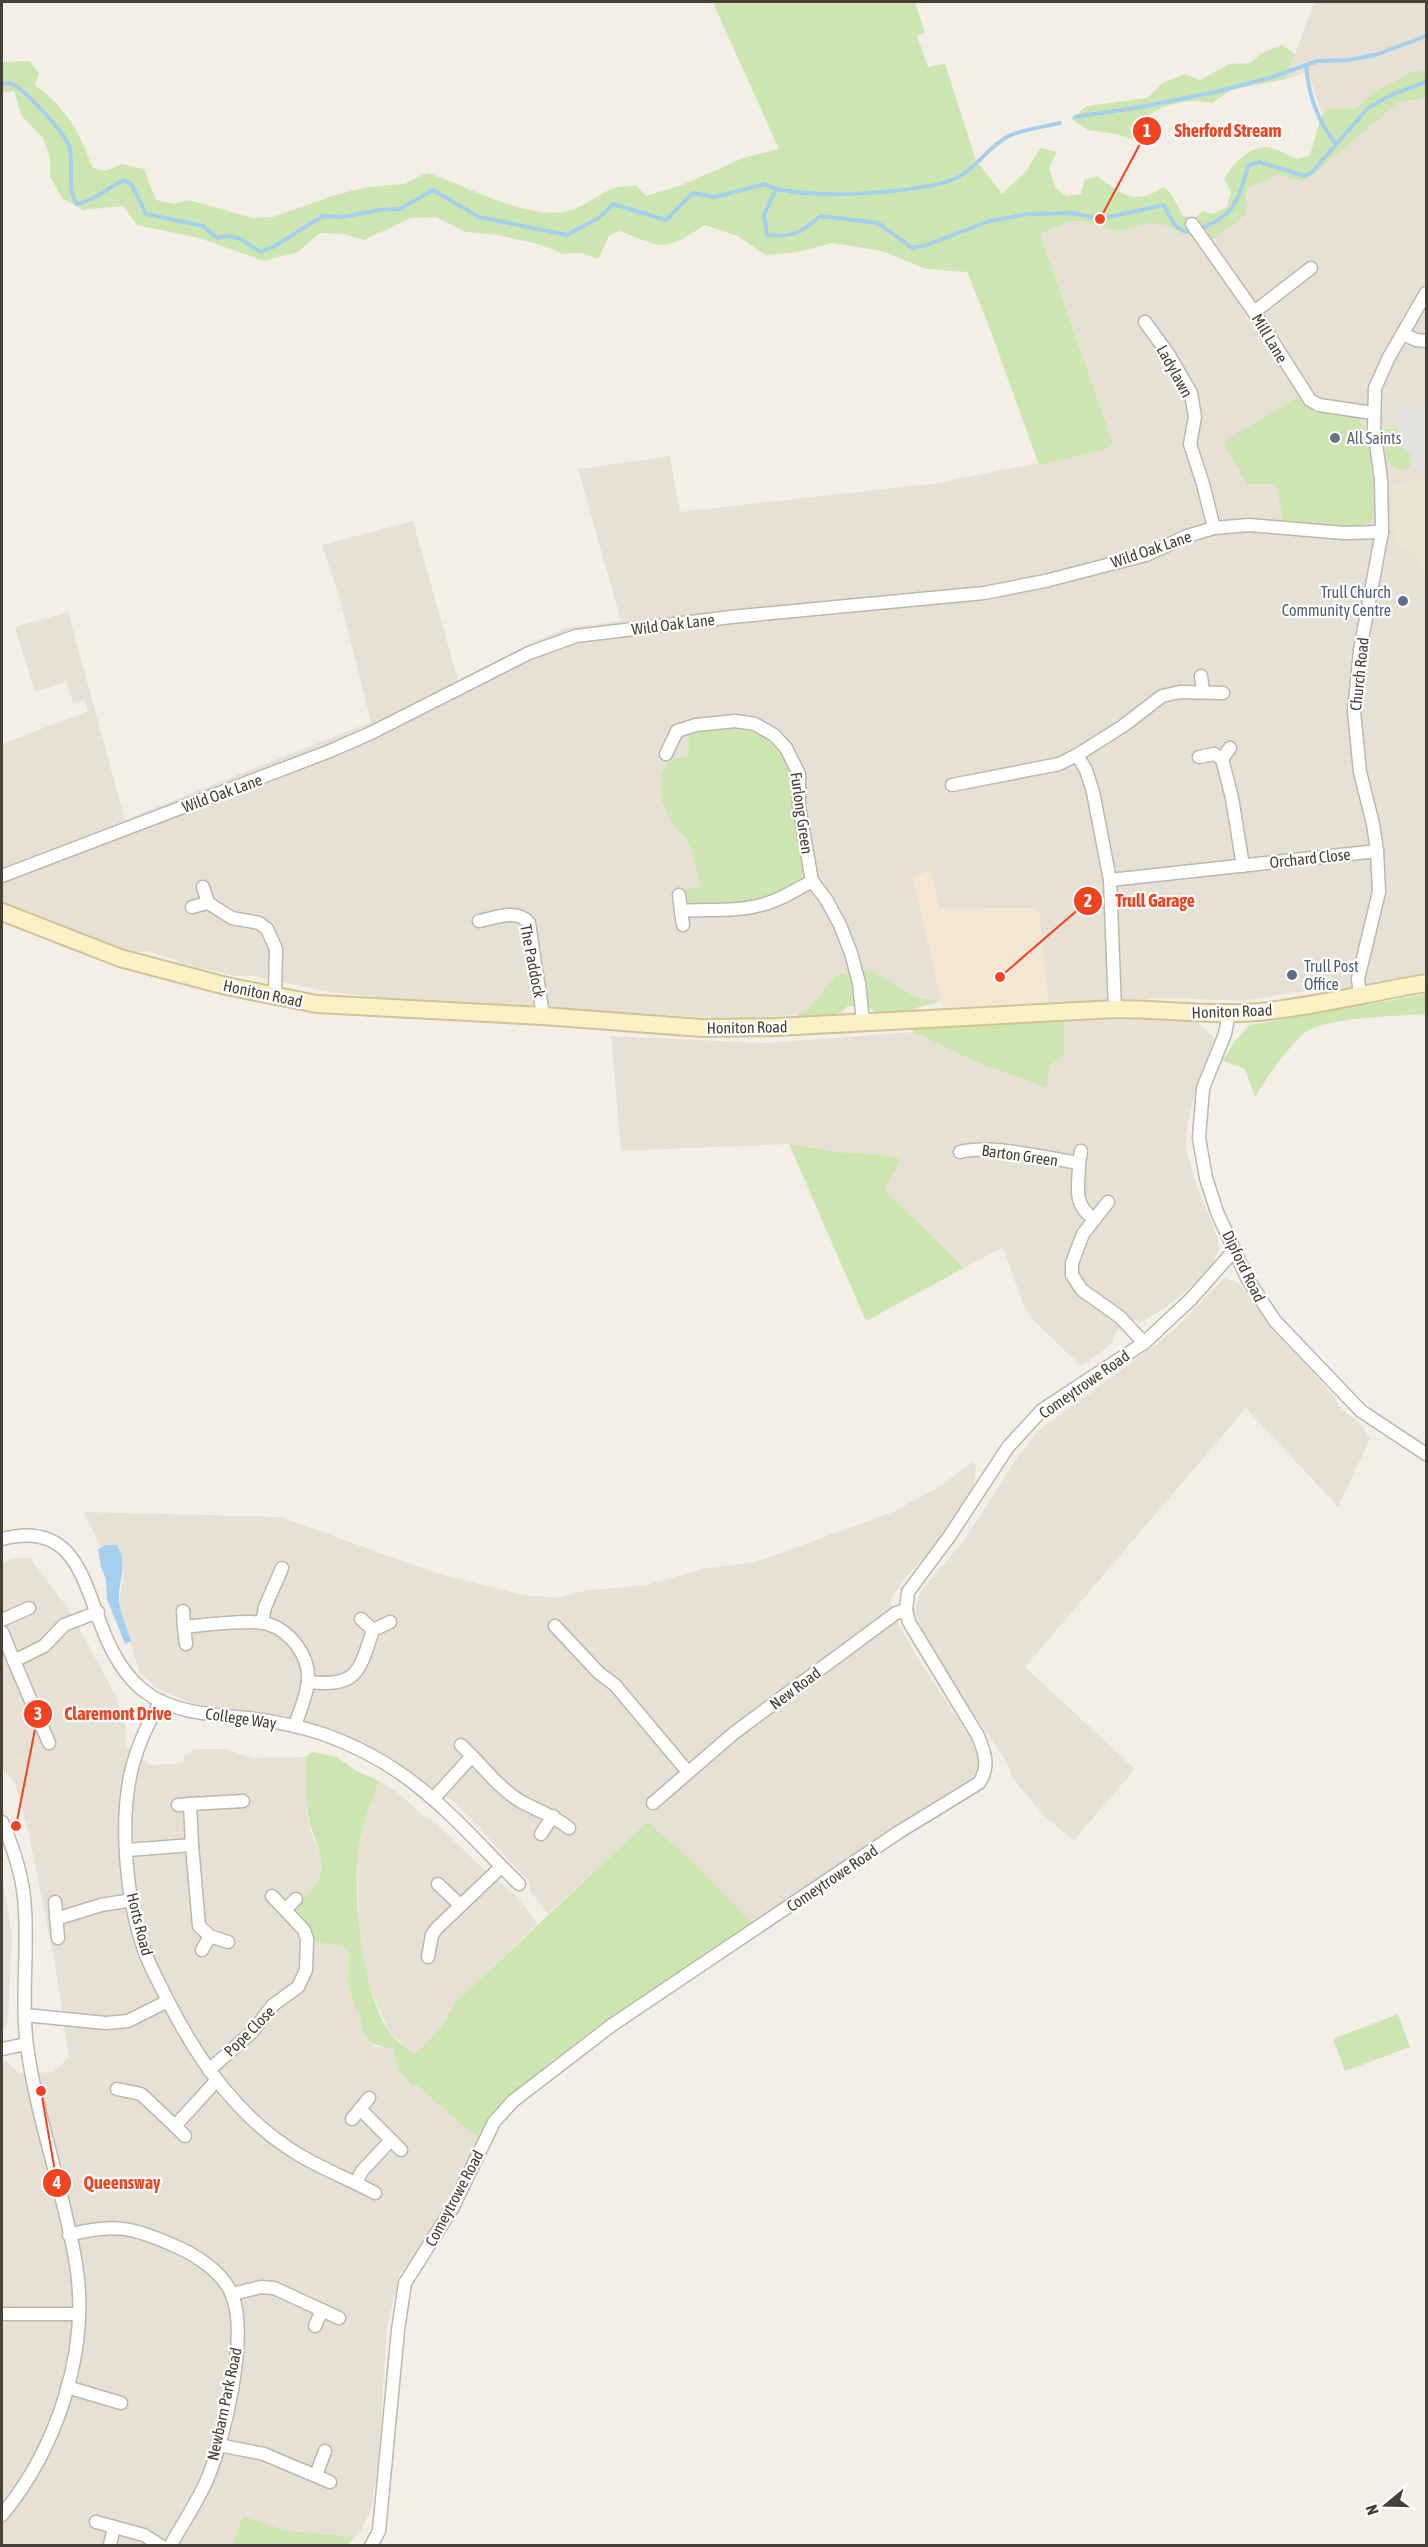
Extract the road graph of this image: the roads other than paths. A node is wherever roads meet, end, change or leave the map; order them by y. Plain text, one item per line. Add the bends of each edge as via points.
1 (1192, 224) dead end
2 (1311, 268) dead end
3 (1426, 293) edge
4 (1254, 312) junction
5 (1145, 322) dead end
6 (1403, 333) junction
7 (1426, 341) edge
8 (1374, 413) junction
9 (1214, 528) junction
10 (1382, 532) junction
11 (1201, 676) dead end
12 (1203, 692) junction
13 (1223, 693) dead end
14 (1230, 748) dead end
15 (666, 754) dead end
16 (1077, 755) junction
17 (1199, 757) dead end
18 (1222, 759) junction
19 (959, 779) dead end
20 (1377, 851) junction
21 (1244, 866) junction
22 (2, 876) edge
23 (1110, 880) junction
24 (812, 881) junction
25 (204, 887) dead end
26 (679, 895) dead end
27 (208, 903) junction
28 (192, 907) dead end
29 (681, 911) junction
30 (2, 912) edge
31 (478, 921) dead end
32 (683, 925) dead end
33 (1426, 983) edge
34 (1360, 994) junction
35 (275, 996) junction
36 (1115, 1009) junction
37 (1229, 1012) junction
38 (543, 1016) junction
39 (863, 1021) junction
40 (960, 1152) dead end
41 (1108, 1202) dead end
42 (1093, 1218) junction
43 (1236, 1252) junction
44 (1144, 1343) junction
45 (1426, 1454) edge
46 (2, 1539) edge
47 (282, 1568) dead end
48 (29, 1608) dead end
49 (906, 1610) junction
50 (183, 1611) dead end
51 (98, 1612) junction
52 (361, 1619) dead end
53 (2, 1620) edge
54 (390, 1622) dead end
55 (262, 1623) junction
56 (555, 1625) dead end
57 (184, 1627) junction
58 (373, 1630) junction
59 (2, 1632) edge
60 (186, 1644) dead end
61 (14, 1661) junction
62 (308, 1682) junction
63 (161, 1701) junction
64 (295, 1726) junction
65 (48, 1743) dead end
66 (461, 1745) dead end
67 (472, 1756) junction
68 (688, 1772) junction
69 (434, 1798) junction
70 (243, 1801) dead end
71 (653, 1803) dead end
72 (553, 1816) junction
73 (2, 1822) edge
74 (569, 1828) dead end
75 (541, 1834) dead end
76 (192, 1845) junction
77 (127, 1850) junction
78 (501, 1867) junction
79 (438, 1884) dead end
80 (519, 1884) dead end
81 (272, 1896) dead end
82 (296, 1899) dead end
83 (132, 1900) junction
84 (55, 1902) dead end
85 (460, 1905) junction
86 (286, 1909) junction
87 (56, 1919) junction
88 (210, 1936) junction
89 (58, 1938) dead end
90 (228, 1942) dead end
91 (202, 1950) dead end
92 (428, 1957) dead end
93 (291, 1994) junction
94 (168, 2001) junction
95 (298, 2006) dead end
96 (25, 2015) junction
97 (26, 2044) junction
98 (2, 2049) edge
99 (209, 2070) junction
100 (217, 2080) junction
101 (117, 2089) dead end
102 (369, 2098) dead end
103 (175, 2126) junction
104 (184, 2136) dead end
105 (391, 2140) junction
106 (401, 2150) dead end
107 (356, 2183) junction
108 (375, 2193) dead end
109 (69, 2235) junction
110 (232, 2294) junction
111 (322, 2310) junction
112 (2, 2314) edge
113 (79, 2314) junction
114 (339, 2318) dead end
115 (315, 2326) dead end
116 (67, 2387) junction
117 (121, 2403) dead end
118 (219, 2445) junction
119 (326, 2451) dead end
120 (315, 2475) junction
121 (330, 2482) dead end
122 (2, 2515) edge
123 (96, 2522) dead end
124 (114, 2527) junction
125 (110, 2545) edge
126 (160, 2546) edge
127 (170, 2546) edge
128 (371, 2546) edge

1 - 4 street, Mill Lane
2 - 4 street
3 - 6 street, Church Road
4 - 8 street, Mill Lane via 1310,400 1319,405
5 - 9 street, Ladylawn via 1191,393 1195,417 1190,444
6 - 7 street
6 - 8 street, Church Road via 1375,388
8 - 10 street, Church Road via 1382,478
9 - 10 street, Wild Oak Lane via 1249,525
9 - 22 street, Wild Oak Lane via 1146,555 984,593 576,636 529,653 381,729 321,755
10 - 20 street, Church Road via 1360,650 1354,711 1359,764
11 - 12 street
12 - 13 street
12 - 16 street via 1162,696
14 - 18 street
15 - 24 street, Furlong Green via 677,731 696,725 735,721 755,724 774,735 790,754 799,774 799,806
16 - 19 street via 1059,764
16 - 23 street via 1093,792
17 - 18 street via 1214,754
18 - 21 street
20 - 21 street, Orchard Close
20 - 34 street, Church Road via 1379,892 1358,979
21 - 23 street, Orchard Close
23 - 36 street
24 - 29 street via 763,905
24 - 39 street, Furlong Green via 826,899 851,953
25 - 27 street
26 - 29 street
27 - 28 street
27 - 35 street via 232,918 259,923 267,929 276,949
29 - 32 street
30 - 35 street, Honiton Road via 74,941 174,973
31 - 38 street, The Paddock via 517,914 525,917
33 - 34 street, Honiton Road
34 - 37 street, Honiton Road via 1287,1009
35 - 38 street, Honiton Road via 362,1008
36 - 37 street, Honiton Road
36 - 39 street, Honiton Road
37 - 43 street, Dipford Road via 1225,1034 1203,1088 1199,1138 1206,1178
38 - 39 street, Honiton Road via 702,1028
40 - 42 street, Barton Green via 973,1148 1080,1157 1079,1205
41 - 42 street
42 - 44 street via 1072,1263 1072,1275 1082,1290 1120,1317
43 - 44 street, Comeytrowe Road
43 - 45 street, Dipford Road via 1261,1303 1275,1321 1361,1411
44 - 49 street, Comeytrowe Road via 1042,1410 1008,1447 908,1592
46 - 51 street, College Way via 35,1535 64,1550 83,1574
47 - 55 street
48 - 53 street
49 - 68 street, New Road via 896,1613 734,1733
49 - 128 street, Comeytrowe Road via 909,1622 978,1736 985,1752 985,1773 969,1790 907,1827 612,2025 513,2102 494,2122 453,2207 405,2283 379,2531
50 - 57 street
51 - 61 street via 64,1625 44,1646
51 - 63 street, College Way via 119,1662 144,1691
52 - 58 street
54 - 58 street
55 - 57 street
55 - 62 street via 280,1629 299,1648
56 - 68 street via 621,1693
57 - 60 street
58 - 62 street via 352,1677 343,1682
59 - 61 street
61 - 65 street
62 - 64 street
63 - 64 street, College Way via 178,1709
63 - 77 street, Horts Road via 132,1766 127,1799
64 - 69 street, College Way via 385,1762
66 - 67 street
67 - 69 street
67 - 72 street via 508,1793
68 - 71 street, New Road
69 - 78 street, College Way
70 - 76 street via 184,1804
72 - 74 street
72 - 75 street
73 - 96 street via 23,1888
76 - 77 street
76 - 88 street via 199,1926
77 - 83 street, Horts Road
78 - 80 street, College Way
78 - 85 street
79 - 85 street
81 - 86 street, Pope Close
82 - 86 street
83 - 87 street
83 - 94 street, Horts Road via 146,1954
84 - 87 street
85 - 92 street via 426,1934
86 - 93 street, Pope Close via 304,1929 307,1939 306,1970
87 - 89 street
88 - 90 street
88 - 91 street
93 - 95 street, Pope Close
93 - 99 street, Pope Close via 273,2006 252,2032
94 - 96 street via 128,2021 105,2023
94 - 99 street, Horts Road
96 - 97 street
97 - 98 street
97 - 109 street
99 - 100 street, Horts Road
100 - 103 street
100 - 107 street, Horts Road via 268,2134
101 - 103 street via 141,2094
102 - 105 street via 356,2114
103 - 104 street
105 - 106 street
105 - 107 street
107 - 108 street, Horts Road
109 - 110 street, Newbarn Park Road via 114,2226 151,2236 203,2261
109 - 113 street via 76,2263
110 - 111 street via 261,2287 274,2289
110 - 118 street, Newbarn Park Road via 238,2342
111 - 114 street
111 - 115 street
112 - 113 street
113 - 116 street
116 - 117 street
116 - 122 street via 38,2461
118 - 120 street via 264,2454
118 - 127 street, Newbarn Park Road via 206,2482
119 - 120 street
120 - 121 street
123 - 124 street
124 - 125 street
124 - 126 street via 144,2535

